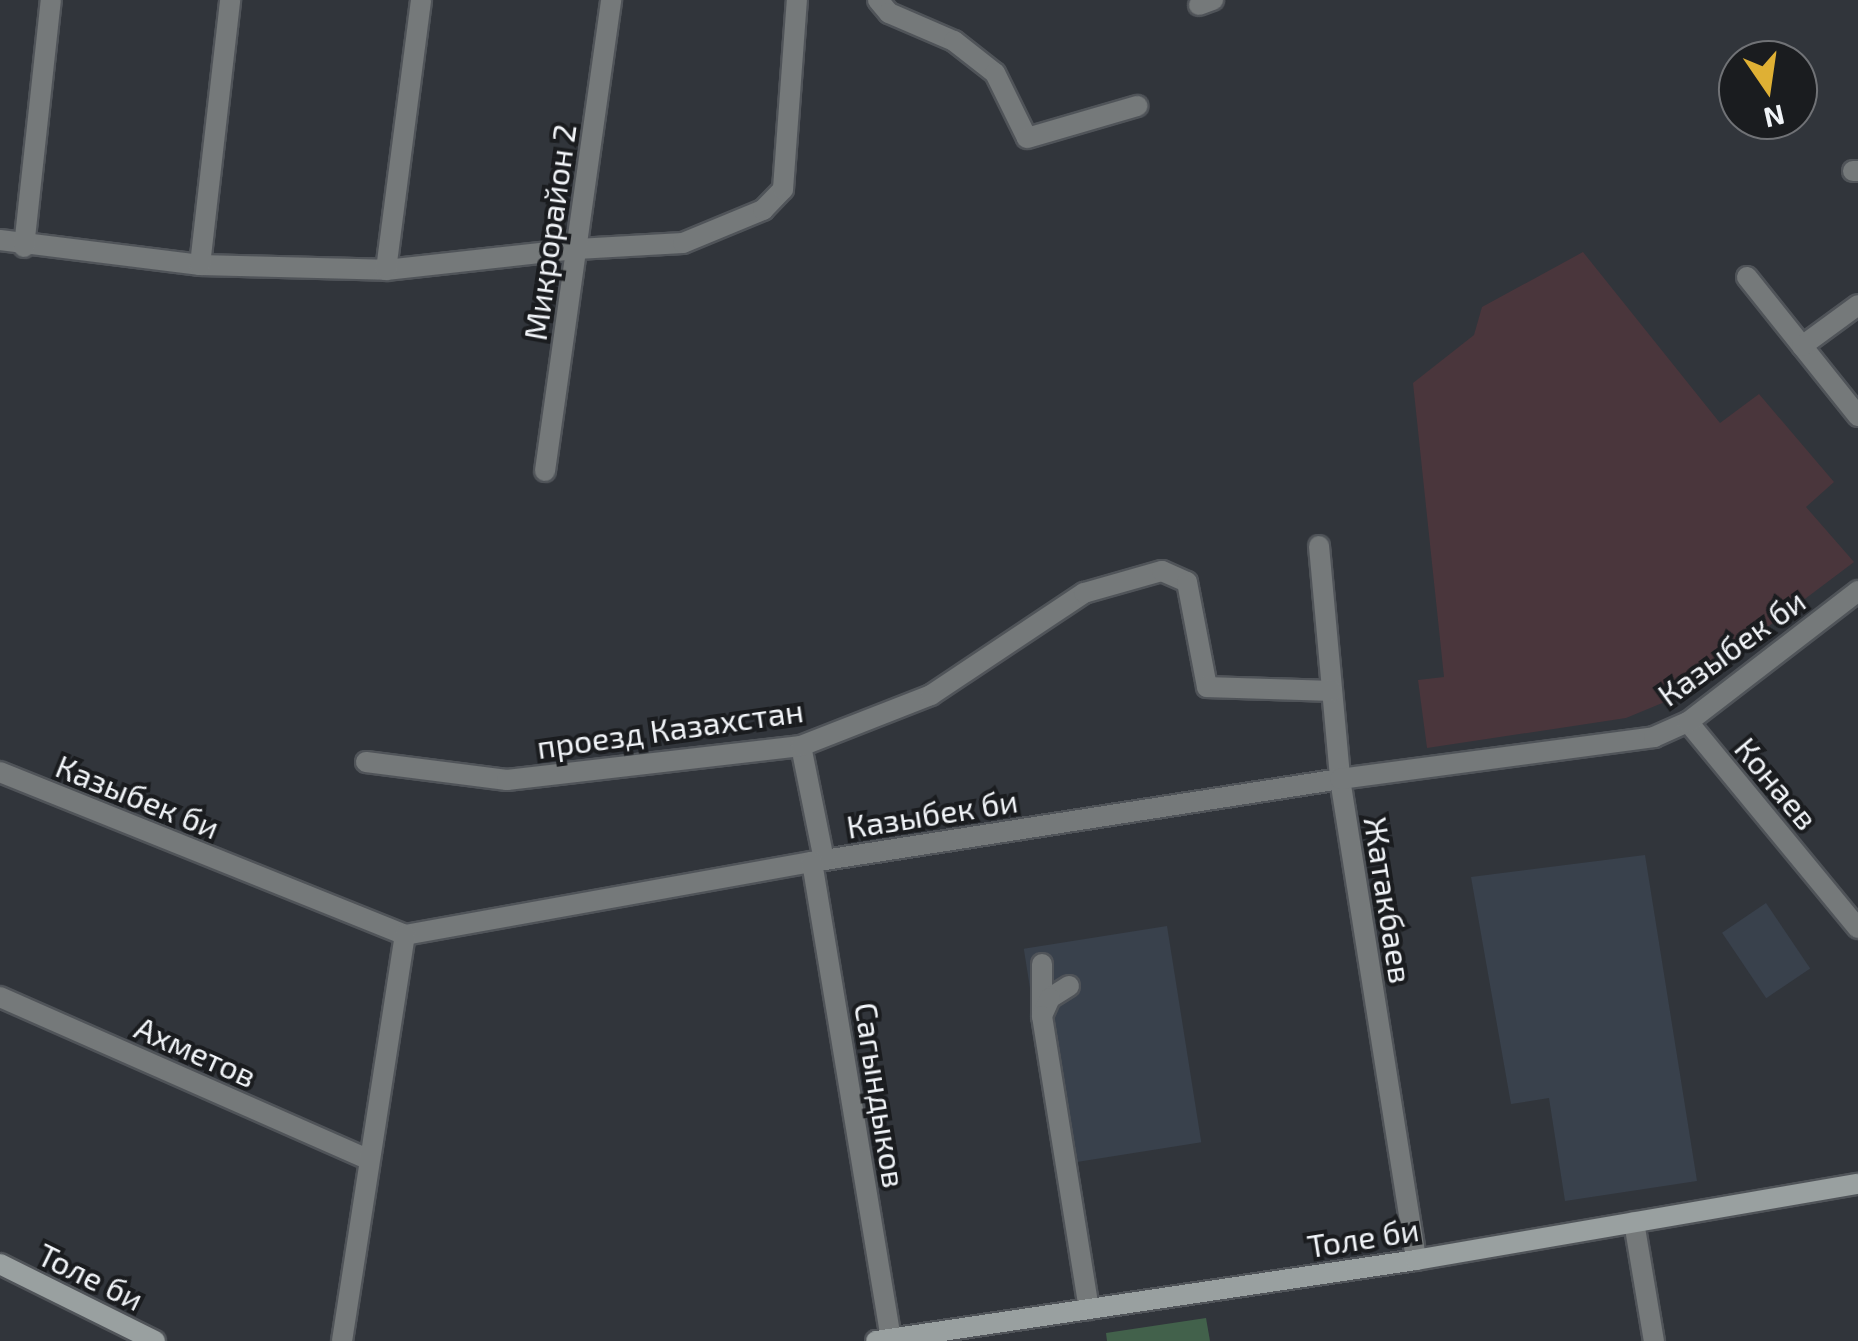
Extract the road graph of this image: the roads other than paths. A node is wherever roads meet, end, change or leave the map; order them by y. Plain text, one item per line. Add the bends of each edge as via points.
1 (51, 0) edge
2 (230, 0) edge
3 (420, 0) edge
4 (611, 0) edge
5 (797, 0) edge
6 (878, 0) edge
7 (1138, 106) dead end
8 (0, 240) edge
9 (24, 246) junction
10 (577, 249) junction
11 (200, 266) junction
12 (386, 270) junction
13 (1747, 276) dead end
14 (1858, 305) edge
15 (1802, 346) junction
16 (1858, 416) edge
17 (545, 472) dead end
18 (1319, 546) dead end
19 (1858, 591) edge
20 (1332, 691) junction
21 (1688, 722) junction
22 (802, 746) junction
23 (366, 762) dead end
24 (0, 772) edge
25 (1340, 779) junction
26 (818, 861) junction
27 (1858, 928) edge
28 (405, 935) junction
29 (1042, 964) dead end
30 (1070, 986) dead end
31 (0, 997) edge
32 (1042, 1016) junction
33 (369, 1160) junction
34 (1858, 1184) edge
35 (1634, 1222) junction
36 (1416, 1260) junction
37 (0, 1264) edge
38 (1089, 1309) junction
39 (934, 1337) edge
40 (884, 1340) edge
41 (155, 1341) edge
42 (342, 1341) edge
43 (1654, 1341) edge

1 - 9 street
2 - 11 street
3 - 12 street
4 - 10 street, Микрорайон 2
5 - 10 street via 783,189 763,210 683,243
6 - 7 street via 954,41 995,73 1026,138
8 - 9 street
9 - 11 street
10 - 12 street
10 - 17 street, Микрорайон 2
11 - 12 street
13 - 15 street
14 - 15 street
15 - 16 street
18 - 20 street, Жатакбаев
19 - 21 street, Казыбек би
20 - 22 street, проезд Казахстан via 1208,687 1187,582 1162,571 1084,593 931,695
20 - 25 street, Жатакбаев
21 - 25 street, Казыбек би via 1654,736
21 - 27 street, Конаев
22 - 23 street, проезд Казахстан via 507,780
22 - 26 street, Сагындыков
24 - 28 street, Казыбек би
25 - 26 street, Казыбек би
25 - 36 street, Жатакбаев
26 - 28 street, Казыбек би
26 - 40 street, Сагындыков
28 - 33 street
29 - 32 street
30 - 32 street via 1050,998
31 - 33 street, Ахметов
32 - 38 street
33 - 42 street
34 - 35 main road, Толе би
35 - 36 main road, Толе би
35 - 43 street
36 - 38 main road, Толе би
37 - 41 main road, Толе би
38 - 39 main road, Толе би
39 - 40 main road, Толе би

